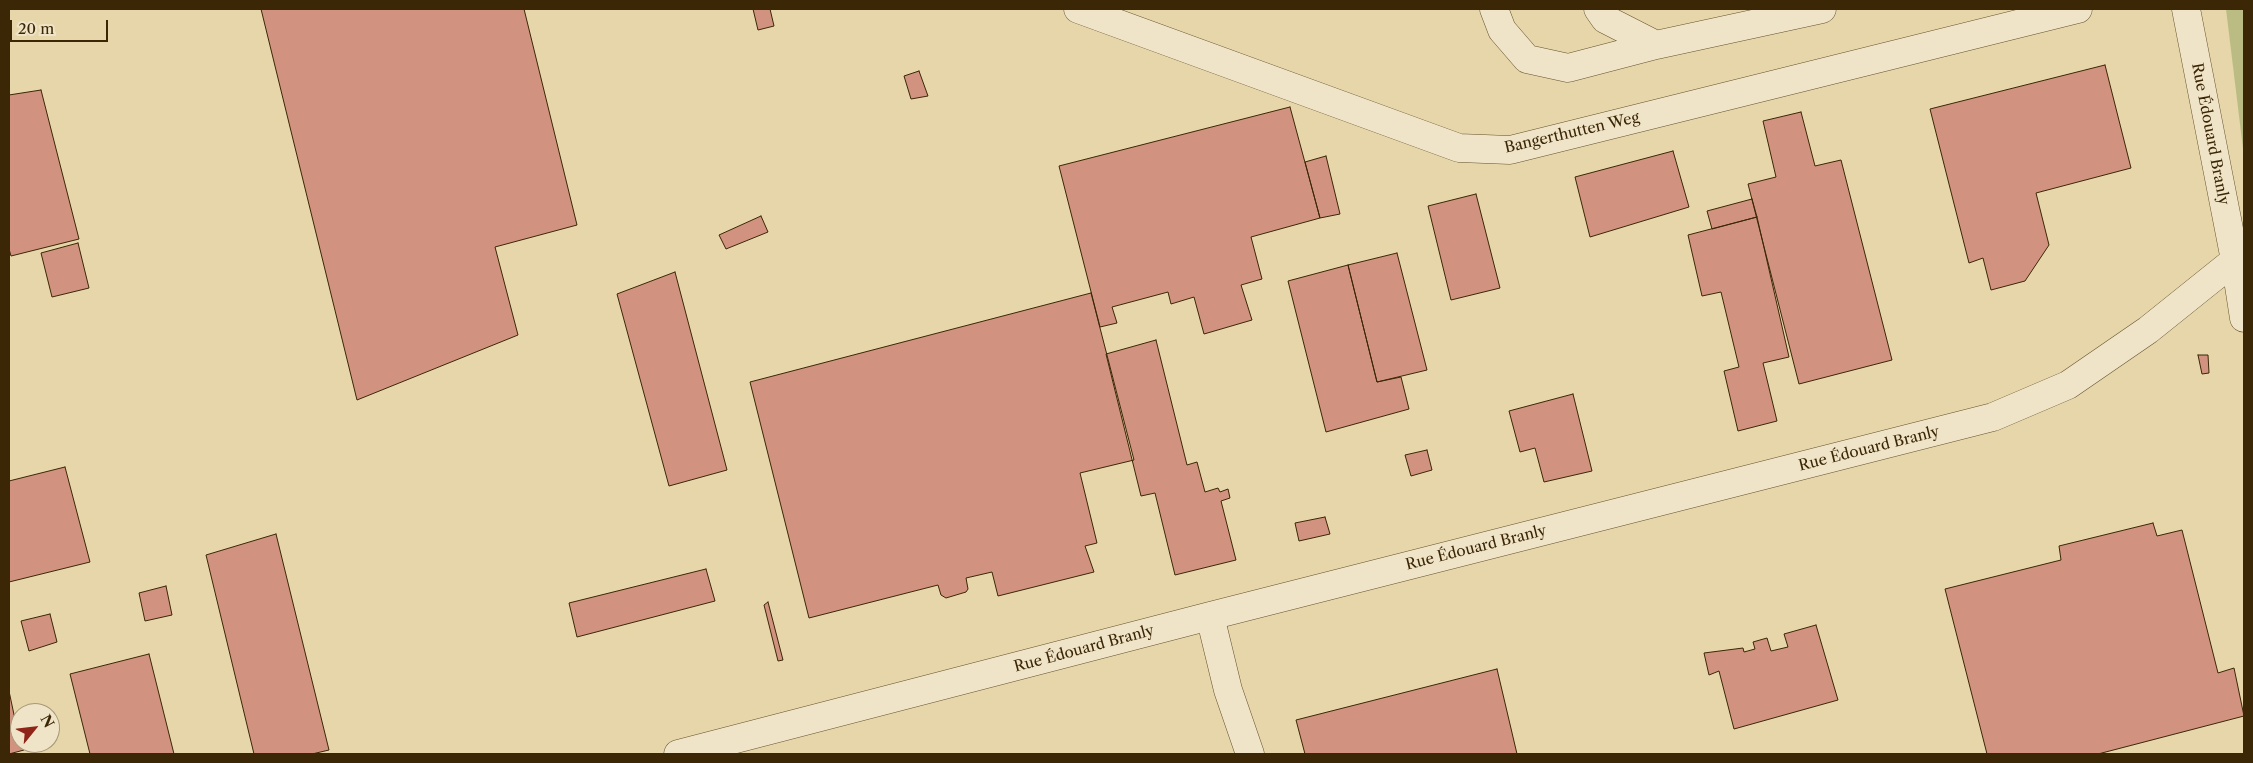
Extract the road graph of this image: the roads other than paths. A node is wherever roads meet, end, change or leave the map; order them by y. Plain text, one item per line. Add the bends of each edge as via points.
1 (1078, 9) edge
2 (1494, 9) edge
3 (1598, 9) edge
4 (1822, 9) edge
5 (2078, 9) edge
6 (2186, 9) edge
7 (1656, 45) junction
8 (2240, 257) edge
9 (2244, 318) edge
10 (1210, 616) junction
11 (678, 754) edge
12 (1250, 754) edge

1 - 5 street, Bangerthutten Weg via 1459,148 1510,150
2 - 7 street via 1502,30 1528,59 1568,68
3 - 7 street via 1604,19
4 - 7 street
6 - 8 street, Rue Édouard Branly
8 - 9 street, Rue Édouard Branly
8 - 10 street, Rue Édouard Branly via 2148,330 2068,385 1993,417
10 - 11 street, Rue Édouard Branly
10 - 12 street via 1228,690

